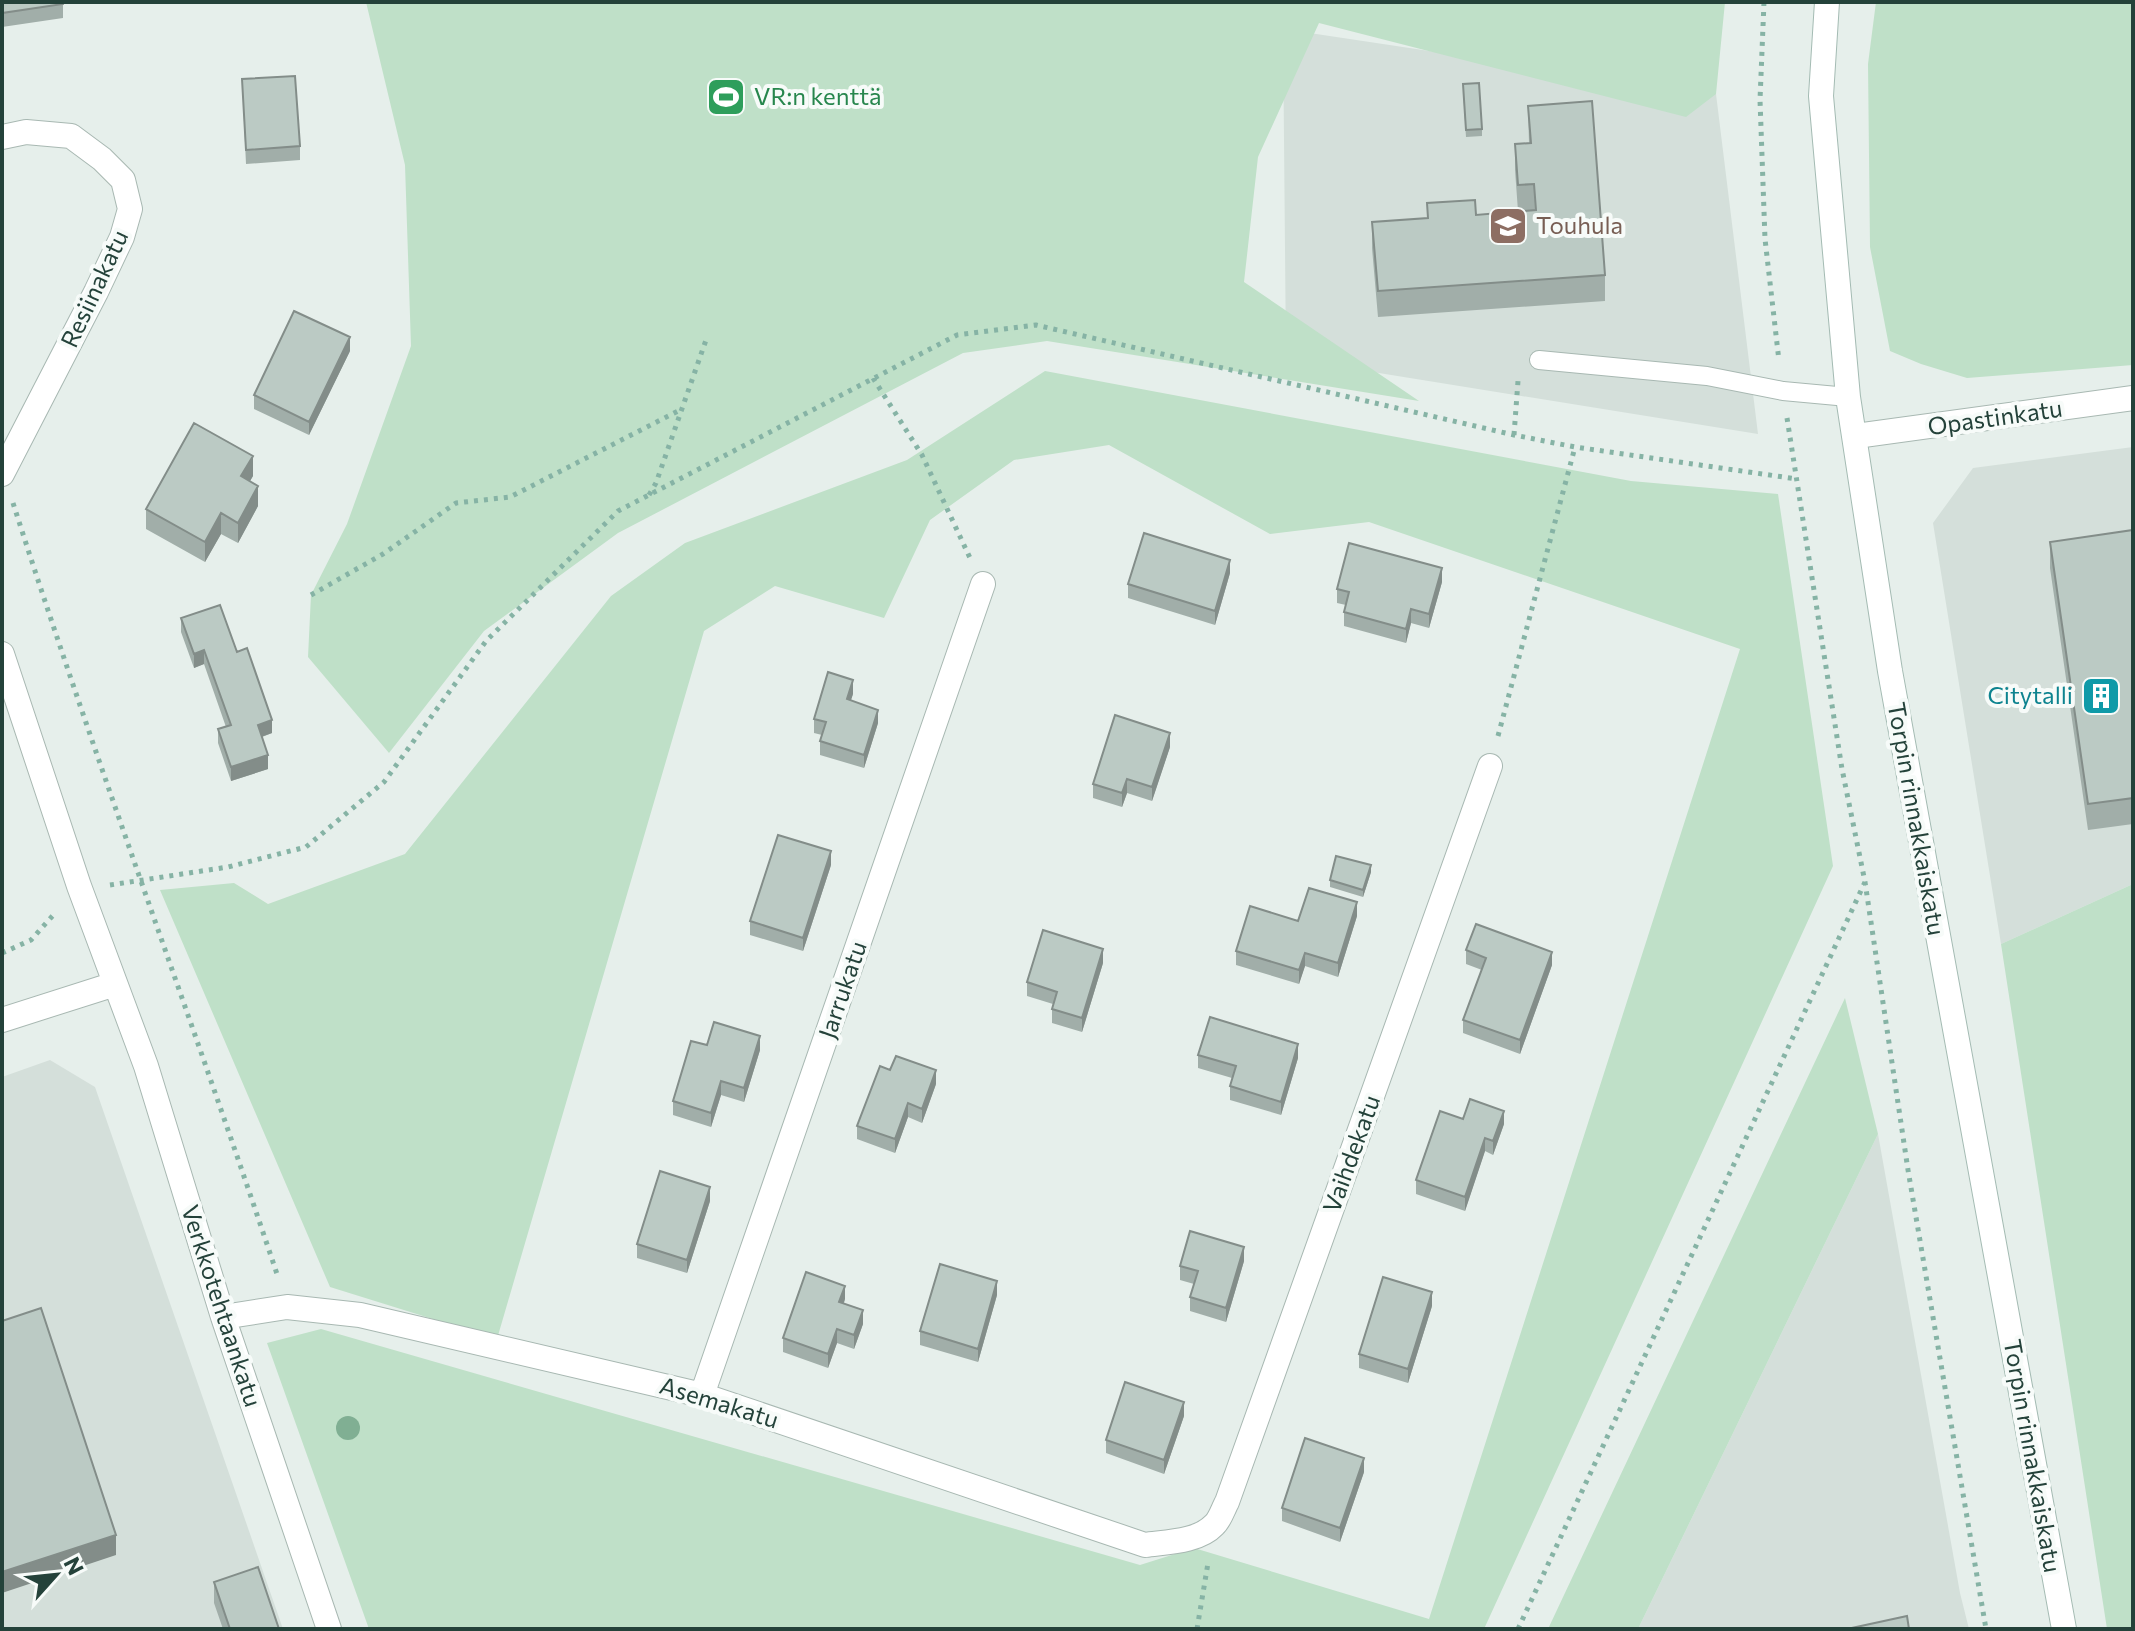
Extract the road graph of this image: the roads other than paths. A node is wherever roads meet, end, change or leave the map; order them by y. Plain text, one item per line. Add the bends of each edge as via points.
1 (1827, 2) edge
2 (2, 137) edge
3 (1539, 360) road end
4 (1848, 397) junction
5 (2133, 398) edge
6 (1856, 436) junction
7 (2, 473) edge
8 (983, 584) road end
9 (2, 654) edge
10 (1490, 766) road end
11 (115, 984) junction
12 (2, 1020) edge
13 (223, 1317) junction
14 (702, 1395) junction
15 (1208, 1529) joint
16 (329, 1629) edge
17 (2064, 1629) edge

1 - 4 street, Torpin rinnakkaiskatu via 1821,96
2 - 7 street, Resiinakatu via 26,132 71,136 123,180 130,209 96,292
3 - 4 lane via 1707,376
4 - 6 street, Torpin rinnakkaiskatu
5 - 6 street, Opastinkatu
6 - 17 street, Torpin rinnakkaiskatu via 1890,671
8 - 14 street, Jarrukatu
9 - 11 street
10 - 15 street, Vaihdekatu via 1227,1502
11 - 12 street
11 - 13 street, Verkkotehtaankatu via 146,1066
13 - 14 street, Asemakatu via 287,1307 360,1315
13 - 16 street, Verkkotehtaankatu
14 - 15 street, Asemakatu via 1145,1545

